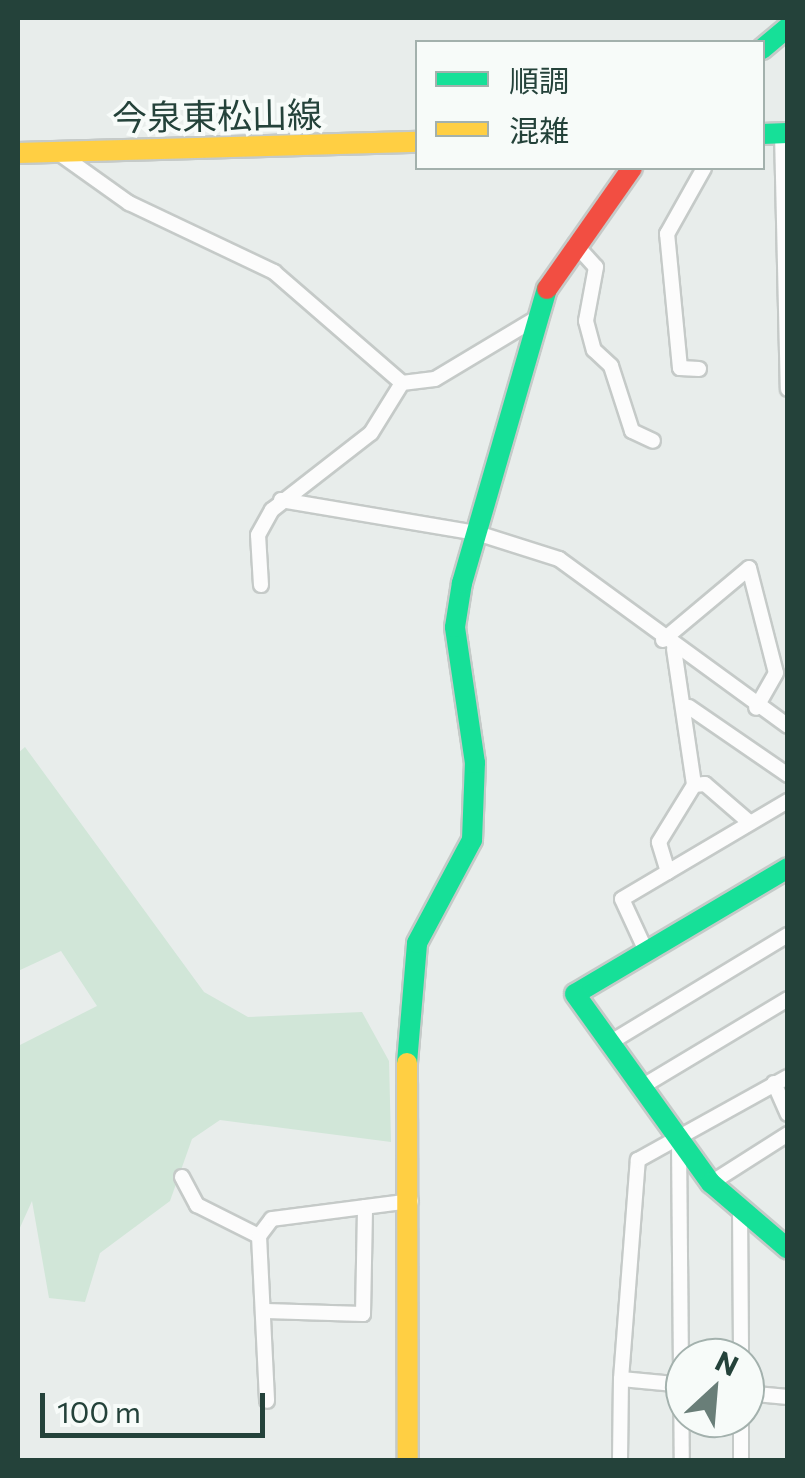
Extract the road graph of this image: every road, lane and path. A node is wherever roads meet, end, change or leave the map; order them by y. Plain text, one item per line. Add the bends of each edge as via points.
1 (788, 27) edge
2 (765, 46) edge
3 (777, 133) edge
4 (415, 142) edge
5 (55, 151) junction
6 (18, 153) edge
7 (630, 170) edge
8 (703, 170) edge
9 (575, 244) junction
10 (535, 319) junction
11 (699, 370) dead end
12 (402, 383) junction
13 (788, 389) edge
14 (653, 442) dead end
15 (281, 500) junction
16 (477, 533) junction
17 (262, 585) dead end
18 (669, 645) junction
19 (689, 708) junction
20 (756, 708) junction
21 (788, 726) edge
22 (788, 775) edge
23 (694, 785) junction
24 (788, 801) edge
25 (748, 822) junction
26 (788, 868) edge
27 (668, 872) junction
28 (788, 935) edge
29 (646, 951) junction
30 (788, 999) edge
31 (611, 1042) junction
32 (781, 1080) edge
33 (643, 1086) junction
34 (788, 1114) edge
35 (788, 1134) edge
36 (678, 1137) junction
37 (182, 1176) dead end
38 (711, 1182) junction
39 (411, 1201) junction
40 (364, 1207) junction
41 (740, 1207) junction
42 (259, 1236) junction
43 (788, 1249) edge
44 (266, 1311) junction
45 (682, 1338) edge
46 (741, 1338) edge
47 (621, 1379) junction
48 (665, 1383) edge
49 (267, 1401) dead end
50 (408, 1460) edge
51 (620, 1460) edge

1 - 2 street
3 - 13 street
4 - 5 street, 今泉東松山線
5 - 6 street, 今泉東松山線
5 - 12 street via 129,202 274,272
7 - 9 street
8 - 11 street via 667,234 680,368
9 - 10 street
9 - 14 street via 596,267 586,321 594,350 611,366 632,431
10 - 12 street via 435,380
10 - 16 street
12 - 15 street via 371,432
15 - 16 street
15 - 17 street via 258,535
16 - 18 street via 559,559
16 - 39 street via 455,627 476,800 472,840 418,943 407,983
18 - 19 street
18 - 20 street
18 - 20 street via 750,568 776,674
19 - 22 street
19 - 23 street
20 - 21 street
23 - 25 street via 705,784
23 - 27 street via 660,842
24 - 25 street
25 - 27 street
26 - 29 street
27 - 29 street via 622,900
28 - 31 street
29 - 31 street via 575,994
30 - 33 street
31 - 33 street
32 - 34 street
32 - 36 street
33 - 36 street
35 - 38 street
36 - 38 street
36 - 45 street
36 - 47 street via 638,1160
37 - 42 street via 197,1205
38 - 41 street
39 - 40 street
39 - 50 street
40 - 42 street via 272,1219
40 - 44 street via 363,1314
41 - 43 street
41 - 46 street
42 - 44 street
44 - 49 street
47 - 48 street
47 - 51 street

